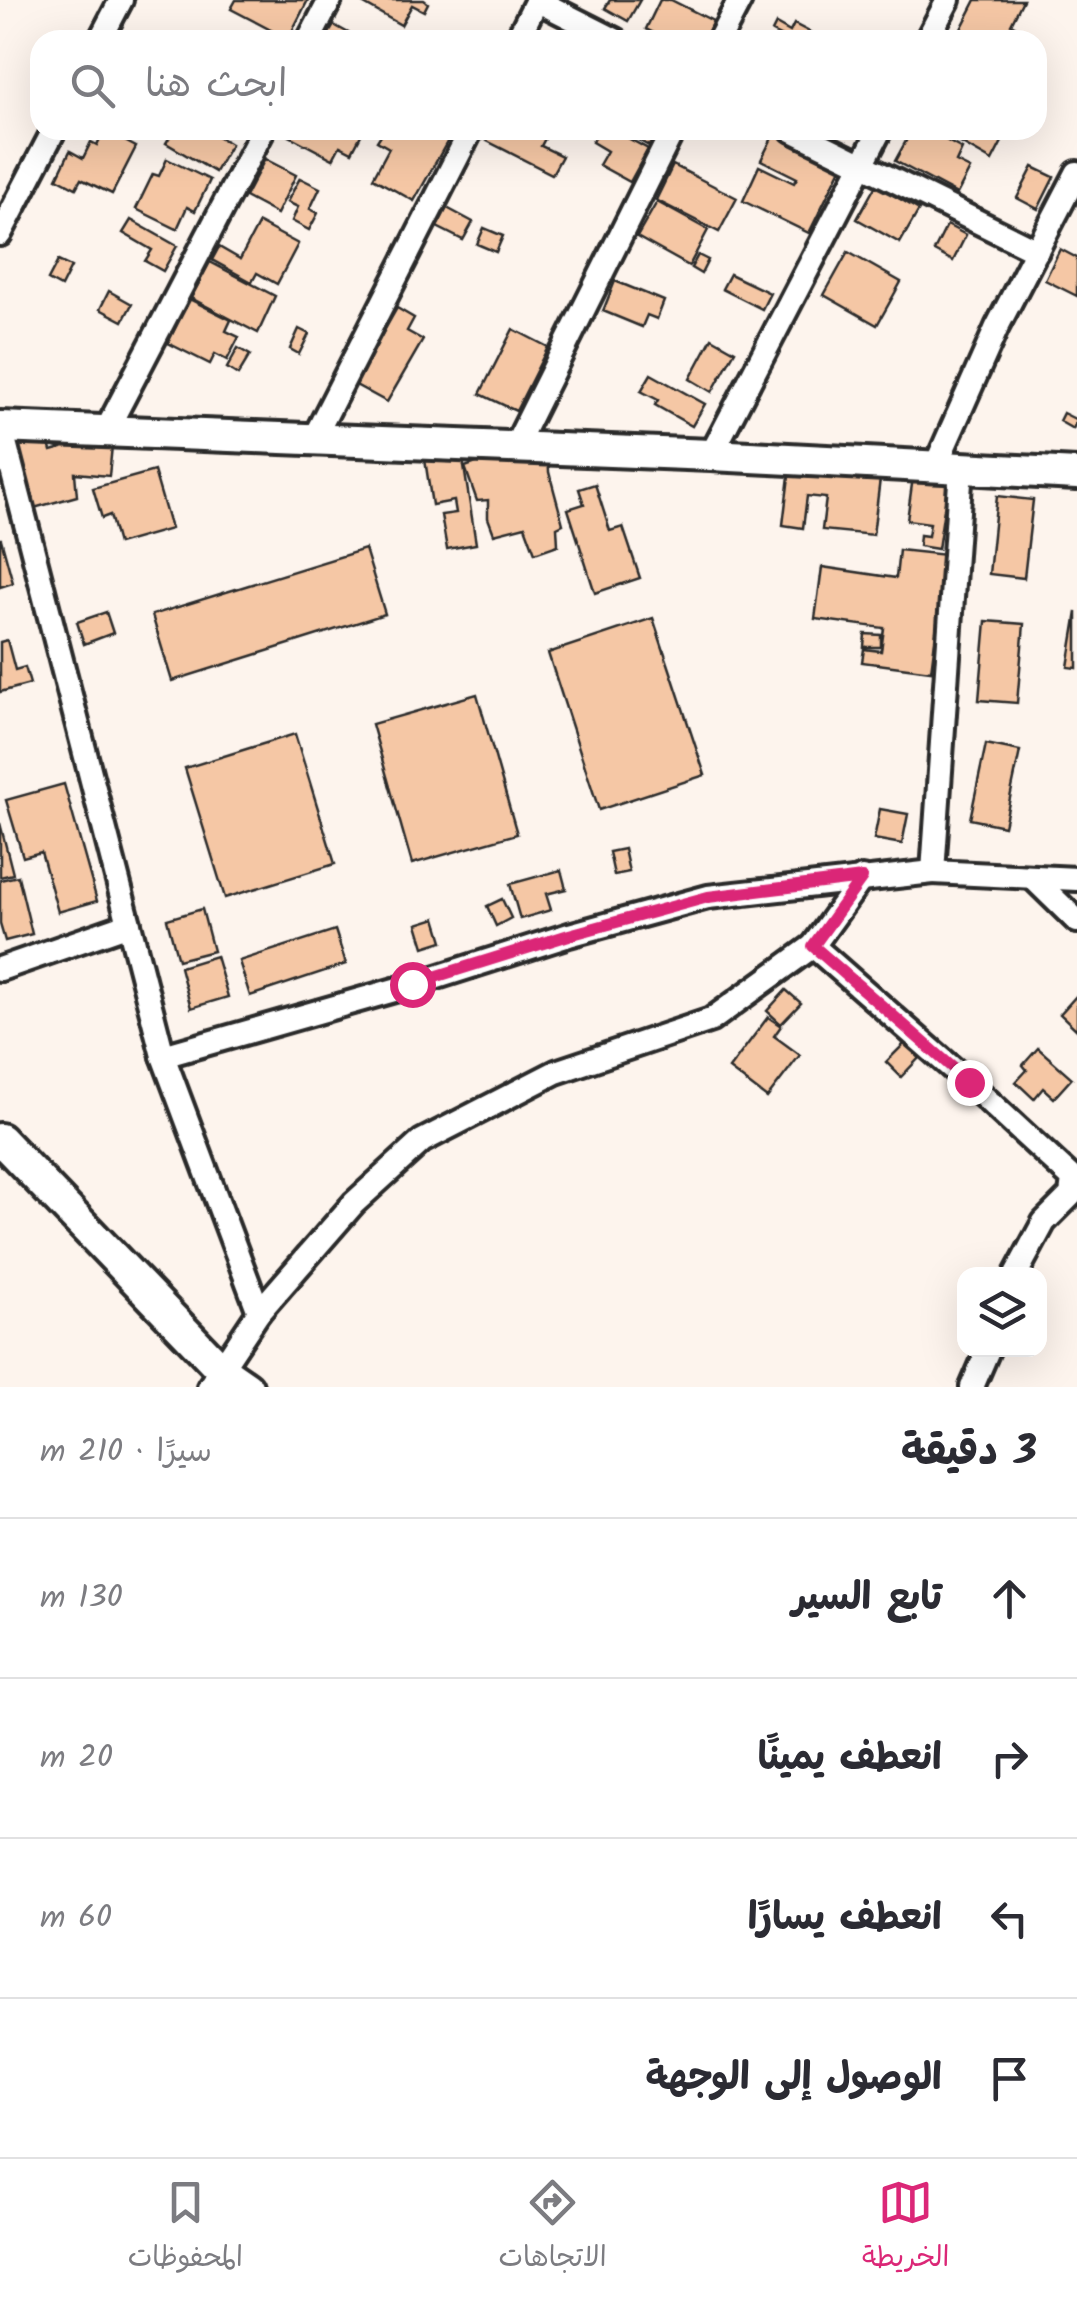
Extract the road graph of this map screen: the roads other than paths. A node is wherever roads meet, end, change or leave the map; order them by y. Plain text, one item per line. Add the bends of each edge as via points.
1 (121, 0) edge
2 (330, 0) edge
3 (537, 0) edge
4 (740, 0) edge
5 (948, 0) edge
6 (105, 30) edge
7 (314, 30) edge
8 (522, 30) edge
9 (596, 30) edge
10 (724, 30) edge
11 (932, 30) edge
12 (49, 140) edge
13 (257, 140) edge
14 (466, 140) edge
15 (669, 140) edge
16 (812, 140) edge
17 (875, 140) edge
18 (862, 165) junction
19 (1077, 173) edge
20 (0, 234) edge
21 (1037, 250) junction
22 (1, 427) edge
23 (107, 429) junction
24 (314, 438) junction
25 (515, 447) junction
26 (711, 455) junction
27 (948, 468) junction
28 (1077, 474) edge
29 (934, 872) junction
30 (1032, 877) junction
31 (862, 878) junction
32 (1077, 879) edge
33 (1077, 921) edge
34 (129, 924) junction
35 (813, 946) junction
36 (0, 969) edge
37 (163, 1056) junction
38 (0, 1139) edge
39 (1020, 1267) edge
40 (259, 1312) junction
41 (985, 1357) edge
42 (215, 1378) edge
43 (247, 1387) edge
44 (972, 1387) edge

1 - 6 street
2 - 7 street
3 - 8 street
3 - 9 street
4 - 10 street
5 - 11 street
12 - 20 street
13 - 23 street
14 - 24 street
15 - 25 street
16 - 18 street
17 - 18 street
18 - 21 street
18 - 26 street
19 - 21 street
21 - 27 street via 997,326
22 - 23 street
22 - 34 street
23 - 24 street
24 - 25 street
25 - 26 street
26 - 27 street
27 - 28 street
27 - 29 street
29 - 30 street
29 - 31 street
30 - 32 street
30 - 33 street
31 - 35 street
31 - 37 street via 708,897
34 - 36 street
34 - 37 street
35 - 39 street via 1073,1179 1070,1196 1044,1222
35 - 40 street via 711,1020 556,1072 422,1140 354,1204
37 - 40 street
38 - 42 street
40 - 42 street
41 - 44 street
42 - 43 street

